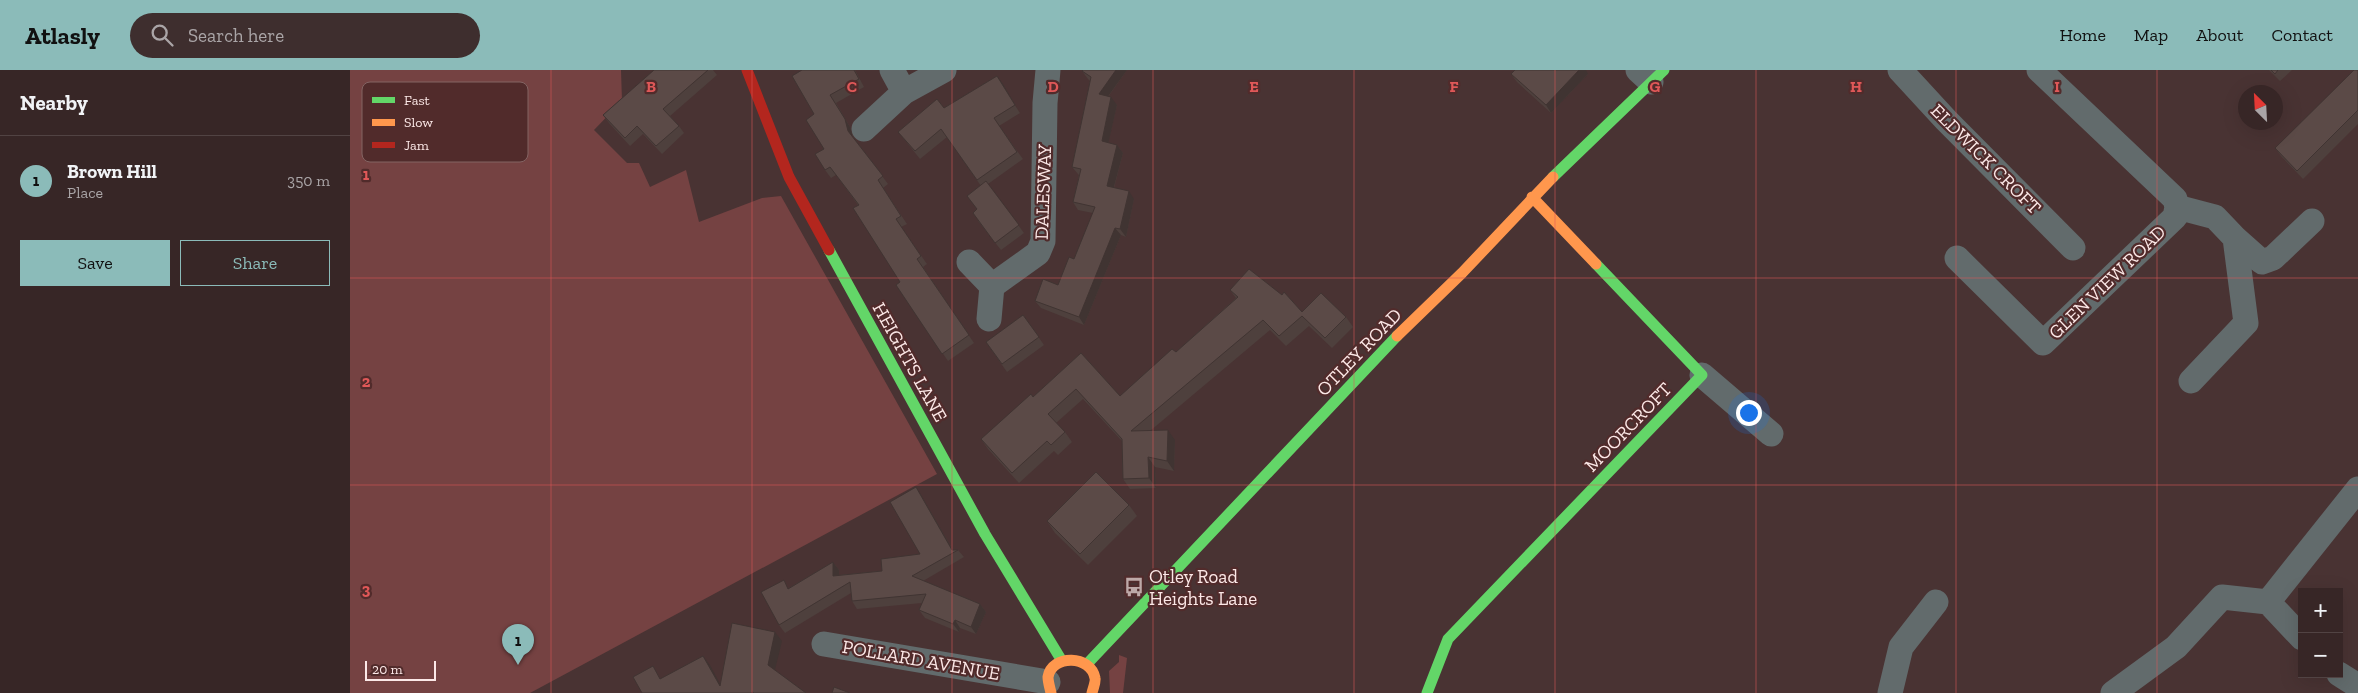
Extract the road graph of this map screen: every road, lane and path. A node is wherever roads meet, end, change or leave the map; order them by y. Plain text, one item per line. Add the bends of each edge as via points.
1 (747, 70) edge
2 (892, 70) edge
3 (944, 70) edge
4 (1048, 70) edge
5 (1900, 70) edge
6 (2039, 70) edge
7 (1651, 74) edge
8 (904, 92) junction
9 (864, 129) dead end
10 (1532, 197) junction
11 (2177, 207) junction
12 (2312, 221) dead end
13 (2235, 238) junction
14 (2073, 248) dead end
15 (1957, 258) dead end
16 (969, 262) dead end
17 (992, 286) junction
18 (989, 318) dead end
19 (1702, 375) junction
20 (2191, 381) dead end
21 (1771, 434) dead end
22 (2358, 489) edge
23 (1936, 602) dead end
24 (2268, 602) junction
25 (2298, 634) edge
26 (824, 644) dead end
27 (1062, 660) junction
28 (1087, 664) junction
29 (2343, 677) edge
30 (2358, 686) edge
31 (1050, 688) edge
32 (1092, 693) edge
33 (1428, 693) edge
34 (1890, 693) edge
35 (2113, 693) edge

1 - 27 street, HEIGHTS LANE via 789,177 985,534
2 - 8 street
3 - 8 street
4 - 17 street, DALESWAY via 1043,242 1038,253
5 - 14 street, ELDWICK CROFT
6 - 11 street, GLEN VIEW ROAD via 2175,199
7 - 10 street, OTLEY ROAD
8 - 9 street
10 - 19 street
10 - 28 street, OTLEY ROAD
11 - 13 street via 2215,217
11 - 15 street, GLEN VIEW ROAD via 2175,217 2043,343
12 - 13 street via 2273,258 2262,262
13 - 20 street via 2246,322
16 - 17 street
17 - 18 street
19 - 21 street
19 - 33 street, MOORCROFT via 1448,639
22 - 24 street
23 - 34 street via 1901,647
24 - 25 street
24 - 35 street via 2222,597 2176,647
26 - 31 street, POLLARD AVENUE
27 - 28 street via 1075,659
27 - 31 street via 1052,669
28 - 32 street via 1094,676
29 - 30 street

